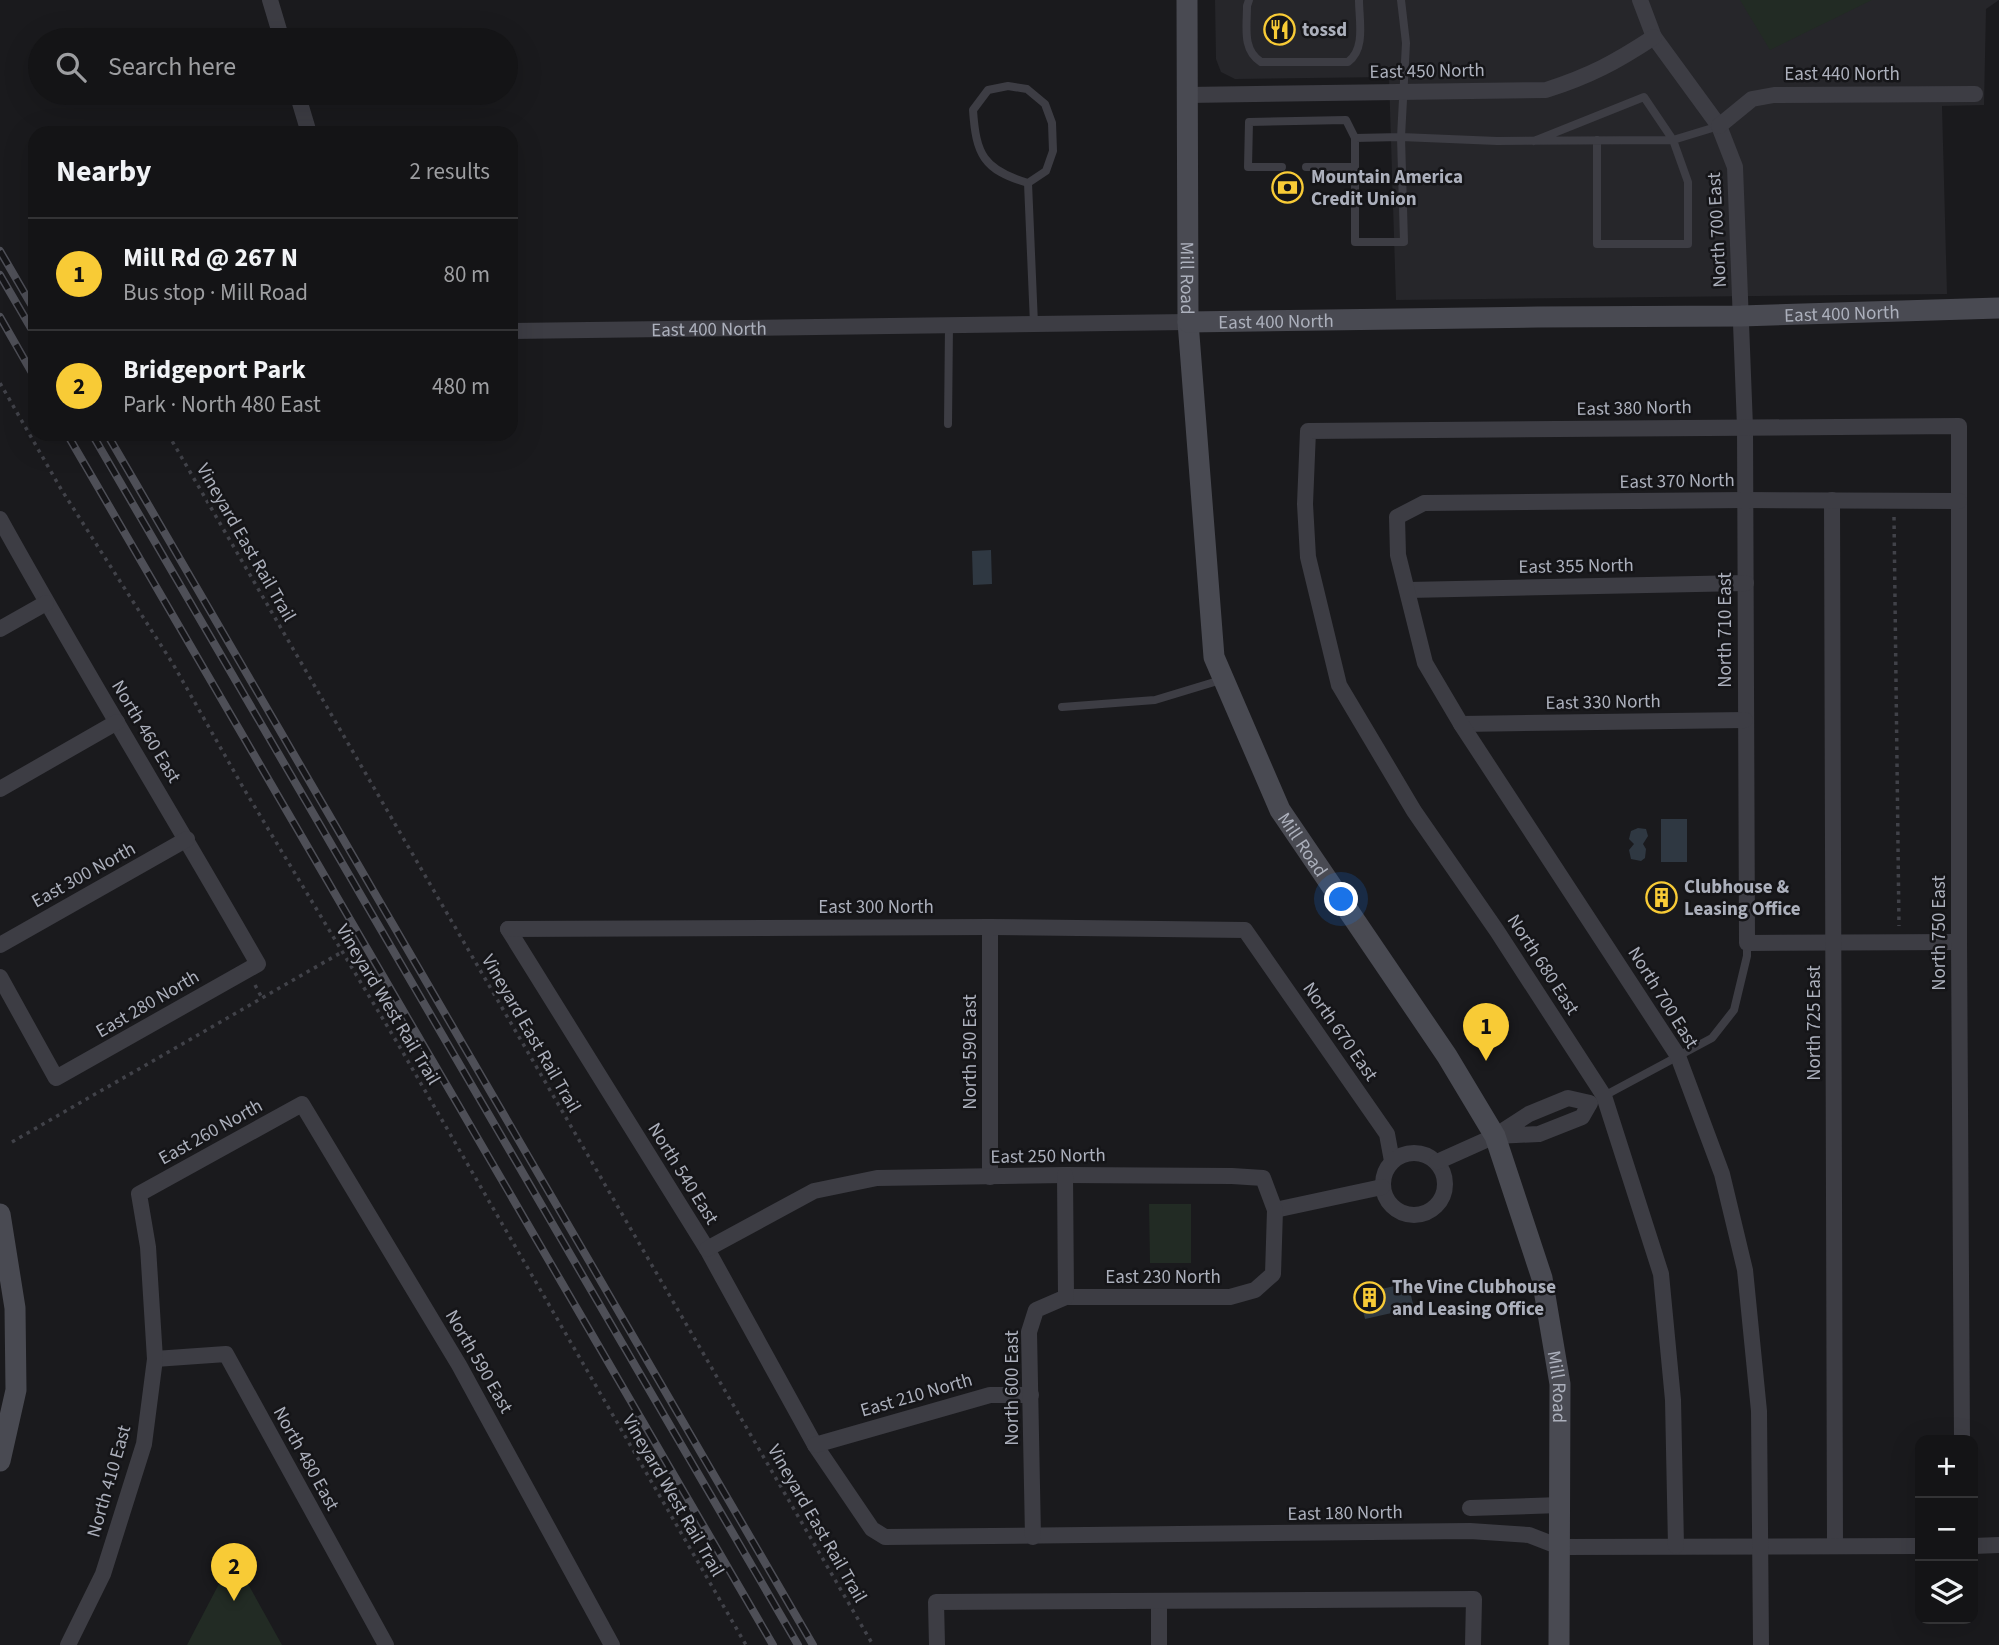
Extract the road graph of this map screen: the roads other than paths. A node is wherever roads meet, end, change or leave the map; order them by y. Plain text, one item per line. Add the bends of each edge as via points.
1 (270, 0) edge
2 (1186, 0) edge
3 (1249, 0) edge
4 (1359, 0) edge
5 (1401, 0) edge
6 (1640, 0) edge
7 (278, 28) edge
8 (1654, 37) junction
9 (1402, 92) junction
10 (1975, 94) dead end
11 (1188, 95) junction
12 (301, 105) edge
13 (307, 126) edge
14 (1719, 126) junction
15 (1401, 137) junction
16 (1355, 138) junction
17 (1597, 140) junction
18 (1673, 140) junction
19 (1534, 141) junction
20 (1282, 167) dead end
21 (1306, 167) dead end
22 (1355, 167) junction
23 (1028, 183) junction
24 (1999, 308) edge
25 (1741, 316) junction
26 (1188, 322) junction
27 (1034, 324) junction
28 (949, 325) junction
29 (518, 331) edge
30 (948, 424) dead end
31 (1959, 426) joint
32 (1745, 427) junction
33 (1308, 431) joint
34 (1745, 500) junction
35 (1832, 500) junction
36 (1959, 501) junction
37 (1397, 517) joint
38 (0, 519) edge
39 (1746, 583) junction
40 (1408, 590) junction
41 (46, 603) junction
42 (0, 629) edge
43 (1223, 679) junction
44 (1062, 706) dead end
45 (1745, 720) junction
46 (117, 722) junction
47 (1461, 724) junction
48 (0, 789) edge
49 (187, 839) junction
50 (990, 927) junction
51 (508, 929) joint
52 (1245, 930) joint
53 (1959, 942) junction
54 (1747, 943) junction
55 (1834, 943) junction
56 (0, 944) edge
57 (258, 964) joint
58 (0, 977) edge
59 (1678, 1056) junction
60 (1597, 1099) junction
61 (302, 1104) joint
62 (1495, 1136) junction
63 (1392, 1161) junction
64 (1437, 1162) junction
65 (1065, 1175) junction
66 (990, 1177) junction
67 (1382, 1187) junction
68 (139, 1194) joint
69 (1275, 1210) junction
70 (0, 1214) edge
71 (707, 1249) junction
72 (1066, 1297) junction
73 (155, 1359) junction
74 (1031, 1395) junction
75 (1962, 1435) edge
76 (816, 1445) junction
77 (0, 1461) edge
78 (1560, 1504) junction
79 (1470, 1508) dead end
80 (1033, 1537) junction
81 (1999, 1545) edge
82 (1676, 1546) junction
83 (1835, 1546) junction
84 (1915, 1546) edge
85 (1978, 1546) edge
86 (1560, 1547) junction
87 (1761, 1547) junction
88 (1158, 1601) junction
89 (68, 1645) edge
90 (386, 1645) edge
91 (612, 1645) edge
92 (937, 1645) edge
93 (1159, 1645) edge
94 (1473, 1645) edge
95 (1559, 1645) edge
96 (1761, 1645) edge

1 - 7 street
2 - 11 main road, Mill Road
3 - 4 lane via 1248,46 1252,57 1261,62 1348,62 1359,47
5 - 9 lane via 1406,43
6 - 8 street, North 700 East
8 - 9 street, East 450 North via 1605,68 1546,90
8 - 14 street, North 700 East
9 - 11 street, East 450 North
9 - 15 lane
10 - 14 street, East 440 North via 1774,94 1752,99
11 - 26 main road, Mill Road
12 - 13 street
14 - 18 lane
14 - 25 street, North 700 East via 1735,167
15 - 16 lane
15 - 19 lane
15 - 22 lane via 1404,242 1356,242
16 - 20 lane via 1346,120 1249,122 1248,167
16 - 22 lane
17 - 18 lane
17 - 18 lane via 1597,244 1688,244 1688,182
17 - 19 lane
18 - 19 lane via 1644,97
21 - 22 lane
23 - 23 lane via 1007,177 986,162 974,136 973,110 988,90 1027,89 1045,104 1052,123 1053,151 1046,171
23 - 27 lane
24 - 25 main road, East 400 North
25 - 26 main road, East 400 North
25 - 32 street, North 710 East
26 - 27 street, East 400 North
26 - 43 main road, Mill Road via 1214,657
27 - 28 street, East 400 North
28 - 29 street, East 400 North
28 - 30 lane
31 - 32 street, East 380 North
31 - 36 street, North 750 East
32 - 33 street, East 380 North
32 - 34 street, North 710 East
33 - 60 street, North 680 East via 1308,557 1339,685 1414,811 1497,931
34 - 35 street, East 370 North
34 - 37 street, East 370 North via 1424,503
34 - 39 street, North 710 East
35 - 36 street, East 370 North
35 - 55 street, North 725 East
36 - 53 street, North 750 East
37 - 40 street, North 700 East via 1398,555
38 - 41 street, North 460 East
39 - 40 street, East 355 North
39 - 45 street, North 710 East
40 - 47 street, North 700 East via 1425,663
41 - 42 street
41 - 46 street, North 460 East
43 - 44 lane via 1156,700
43 - 62 main road, Mill Road via 1280,810 1447,1056
45 - 47 street, East 330 North
45 - 54 street, North 710 East
46 - 48 street
46 - 49 street, North 460 East
47 - 59 street, North 700 East
49 - 56 street, East 300 North
49 - 57 street, North 460 East
50 - 51 street, East 300 North
50 - 52 street, East 300 North
50 - 66 street, North 590 East
51 - 71 street, North 540 East
52 - 63 street, North 670 East via 1387,1134
53 - 55 street
53 - 75 street, North 750 East
54 - 55 street
54 - 59 lane via 1734,1010 1712,1038
55 - 83 street, North 725 East
57 - 58 street, East 280 North via 56,1078
59 - 60 lane
59 - 87 street, North 700 East via 1722,1174 1745,1270 1759,1411
60 - 62 street via 1582,1117 1539,1134
60 - 82 street, North 680 East via 1661,1274 1673,1400
61 - 68 street, East 260 North
61 - 91 street, North 590 East via 459,1365
62 - 64 street
62 - 78 main road, Mill Road via 1542,1278 1560,1384
63 - 64 street via 1400,1155 1420,1153
63 - 67 street via 1382,1177
64 - 67 street via 1446,1182 1444,1193 1432,1210 1421,1215 1391,1206
65 - 66 street, East 250 North
65 - 69 street, East 250 North via 1263,1178
65 - 72 street
66 - 71 street, East 250 North via 877,1178 814,1191
67 - 69 street
68 - 73 street, North 410 East via 148,1247
69 - 72 street, East 230 North via 1273,1274 1255,1290 1230,1297
70 - 77 main road via 15,1308 16,1390
71 - 76 street, North 540 East
72 - 74 street, North 600 East via 1036,1310 1029,1332
73 - 89 street, North 410 East via 144,1444 103,1574
73 - 90 street, North 480 East via 226,1354
74 - 76 street, East 210 North via 990,1395
74 - 80 street, North 600 East
76 - 80 street, East 180 North via 872,1529 885,1537
78 - 79 street
78 - 86 main road, Mill Road
80 - 86 street, East 180 North via 1488,1532 1529,1535
81 - 85 street
82 - 86 street, East 180 North
82 - 87 street, East 180 North
83 - 84 street, East 180 North
83 - 87 street, East 180 North
86 - 95 main road, Mill Road
87 - 96 street
88 - 92 street via 936,1602
88 - 93 street
88 - 94 street via 1474,1599

